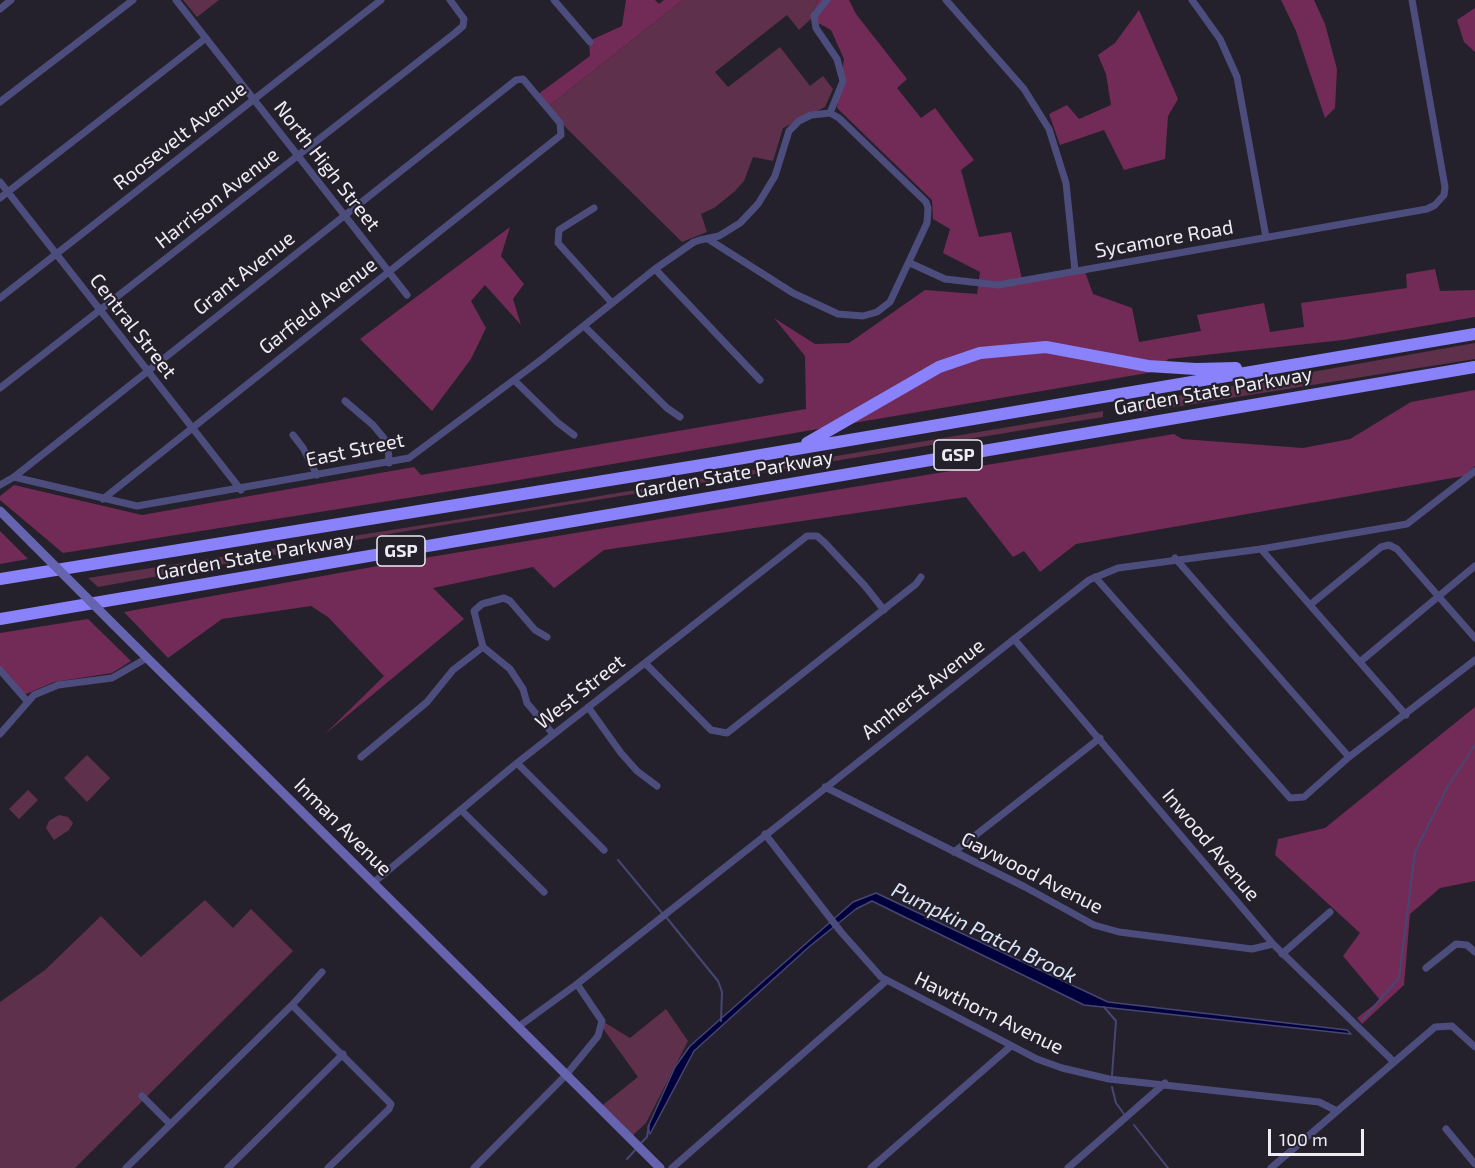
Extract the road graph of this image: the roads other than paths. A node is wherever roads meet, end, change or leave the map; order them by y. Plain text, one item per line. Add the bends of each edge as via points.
1 (11, 0) edge
2 (133, 0) edge
3 (176, 0) edge
4 (381, 0) edge
5 (450, 0) edge
6 (554, 0) edge
7 (827, 0) edge
8 (946, 0) edge
9 (1192, 0) edge
10 (1412, 0) edge
11 (0, 9) edge
12 (206, 39) junction
13 (590, 42) dead end
14 (508, 86) joint
15 (254, 99) junction
16 (0, 102) edge
17 (830, 113) junction
18 (298, 156) junction
19 (0, 182) edge
20 (8, 192) junction
21 (0, 198) edge
22 (594, 208) dead end
23 (345, 215) junction
24 (1266, 237) junction
25 (708, 238) junction
26 (56, 254) junction
27 (910, 263) junction
28 (655, 269) junction
29 (389, 271) junction
30 (1075, 271) junction
31 (407, 295) dead end
32 (0, 298) edge
33 (612, 303) junction
34 (100, 310) junction
35 (584, 326) junction
36 (1475, 334) edge
37 (1282, 367) junction
38 (1475, 367) edge
39 (147, 370) junction
40 (514, 380) junction
41 (760, 380) dead end
42 (0, 388) edge
43 (345, 401) dead end
44 (680, 417) dead end
45 (192, 427) junction
46 (293, 435) dead end
47 (574, 435) dead end
48 (800, 448) junction
49 (389, 463) junction
50 (1475, 471) edge
51 (316, 475) junction
52 (14, 477) junction
53 (0, 485) edge
54 (241, 490) junction
55 (103, 499) junction
56 (0, 512) edge
57 (1261, 549) junction
58 (1175, 558) junction
59 (1475, 566) edge
60 (921, 577) dead end
61 (1095, 577) junction
62 (0, 579) edge
63 (1439, 597) junction
64 (1311, 604) junction
65 (884, 610) junction
66 (0, 619) edge
67 (547, 637) dead end
68 (1475, 638) edge
69 (1014, 639) junction
70 (483, 647) junction
71 (147, 658) junction
72 (1475, 660) edge
73 (1360, 661) junction
74 (645, 663) junction
75 (0, 670) edge
76 (27, 701) junction
77 (588, 707) junction
78 (1406, 716) junction
79 (0, 734) edge
80 (553, 734) junction
81 (1100, 738) junction
82 (361, 757) dead end
83 (1349, 757) junction
84 (517, 763) junction
85 (657, 786) dead end
86 (825, 787) junction
87 (461, 810) junction
88 (765, 834) junction
89 (604, 850) dead end
90 (954, 852) junction
91 (373, 883) junction
92 (544, 892) dead end
93 (1330, 912) dead end
94 (1273, 944) junction
95 (1475, 952) edge
96 (1282, 954) junction
97 (1426, 968) dead end
98 (322, 972) dead end
99 (886, 981) junction
100 (577, 984) junction
101 (292, 1005) junction
102 (518, 1027) junction
103 (1011, 1046) junction
104 (1475, 1047) edge
105 (343, 1054) junction
106 (1394, 1062) junction
107 (566, 1075) junction
108 (1165, 1083) junction
109 (142, 1096) dead end
110 (1337, 1111) junction
111 (170, 1124) junction
112 (1446, 1129) dead end
113 (1475, 1164) edge
114 (126, 1168) edge
115 (228, 1168) edge
116 (328, 1168) edge
117 (474, 1168) edge
118 (660, 1168) edge
119 (672, 1168) edge
120 (871, 1168) edge
121 (1068, 1168) edge
122 (1271, 1168) edge

1 - 11 street
2 - 16 street
3 - 12 street, North High Street
4 - 15 street, Roosevelt Avenue
5 - 18 street, Harrison Avenue via 464,19 463,26
6 - 13 street
7 - 17 street via 814,16 816,28 837,59 843,81
8 - 30 street via 1022,87 1049,129 1066,183
9 - 24 street via 1220,39 1237,76
10 - 24 street, Sycamore Road via 1444,195 1427,209
12 - 15 street, North High Street
12 - 20 street
14 - 23 street, Grant Avenue
14 - 29 street, Garfield Avenue via 523,79 560,123 562,133
15 - 18 street, North High Street
15 - 26 street, Roosevelt Avenue
17 - 25 street, East Street via 798,121 789,131 775,177 758,204 730,230
17 - 27 street via 926,202 927,222
18 - 23 street, North High Street
18 - 34 street, Harrison Avenue
19 - 20 street, Central Street
20 - 21 street
20 - 26 street, Central Street
22 - 33 street via 559,230 558,243
23 - 29 street, North High Street
23 - 39 street, Grant Avenue
24 - 30 street, Sycamore Road
25 - 27 street via 793,293 838,314 853,316 877,312 890,302
25 - 28 street, East Street via 694,242
26 - 32 street, Roosevelt Avenue
26 - 34 street, Central Street
27 - 30 street, Sycamore Road via 945,279 998,285
28 - 33 street, East Street
28 - 41 street
29 - 31 street, North High Street
29 - 45 street, Garfield Avenue
33 - 35 street, East Street
34 - 39 street, Central Street
34 - 42 street, Harrison Avenue
35 - 40 street, East Street
35 - 44 street
36 - 37 highway, Garden State Parkway / GSP
37 - 48 highway, Garden State Parkway / GSP
37 - 48 highway via 1167,367 1046,347 980,353 939,367
38 - 66 highway, Garden State Parkway / GSP
39 - 45 street, Central Street
39 - 52 street, Grant Avenue
40 - 47 street
40 - 49 street, East Street via 417,454
43 - 49 street via 383,437
45 - 54 street, Central Street
45 - 55 street, Garfield Avenue
46 - 51 street
48 - 62 highway, Garden State Parkway / GSP
49 - 51 street, East Street
50 - 57 street, Amherst Avenue via 1413,522
51 - 54 street, East Street
52 - 53 street, Grant Avenue
52 - 55 street, East Street
54 - 55 street, East Street via 137,506
56 - 71 main road, Inman Avenue, bridge
57 - 58 street, Amherst Avenue
57 - 64 street
58 - 61 street, Amherst Avenue via 1118,568
58 - 83 street
59 - 63 street
60 - 65 street
61 - 69 street, Amherst Avenue
61 - 83 street via 1290,798 1304,797
63 - 64 street via 1389,545 1381,547
63 - 68 street
63 - 73 street
64 - 73 street
65 - 74 street via 728,733 711,730
65 - 74 street, West Street via 848,567 812,534
67 - 70 street via 504,598 476,606
69 - 81 street, Inwood Avenue
69 - 86 street, Amherst Avenue
70 - 80 street via 510,669 527,703
70 - 82 street via 453,670 427,702
71 - 76 street via 112,678 58,685
71 - 91 main road, Inman Avenue
72 - 78 street
73 - 78 street
74 - 77 street, West Street
75 - 76 street
76 - 79 street
77 - 80 street, West Street
77 - 85 street via 621,753
78 - 83 street
80 - 84 street, West Street
81 - 90 street
81 - 94 street, Inwood Avenue
84 - 87 street, West Street
84 - 89 street
86 - 88 street, Amherst Avenue
86 - 90 street, Gaywood Avenue
87 - 91 street, West Street
87 - 92 street
88 - 99 street, Hawthorn Avenue via 841,932
88 - 100 street, Amherst Avenue
90 - 94 street, Gaywood Avenue via 1105,929 1252,949
91 - 102 main road, Inman Avenue
93 - 96 street
94 - 96 street, Inwood Avenue
95 - 97 street via 1467,945 1456,944
96 - 106 street, Inwood Avenue
98 - 101 street
99 - 103 street, Hawthorn Avenue
99 - 119 street
100 - 102 street, Amherst Avenue
100 - 107 street via 597,1012 602,1027
101 - 105 street
101 - 111 street
102 - 107 main road, Inman Avenue
103 - 108 street, Hawthorn Avenue via 1084,1074
103 - 120 street
104 - 106 street via 1452,1026 1439,1025
105 - 115 street
105 - 116 street via 391,1104
106 - 110 street
107 - 117 street
107 - 118 main road, Inman Avenue
108 - 110 street, Hawthorn Avenue via 1319,1102
108 - 121 street
109 - 111 street
110 - 122 street
111 - 114 street
112 - 113 street

